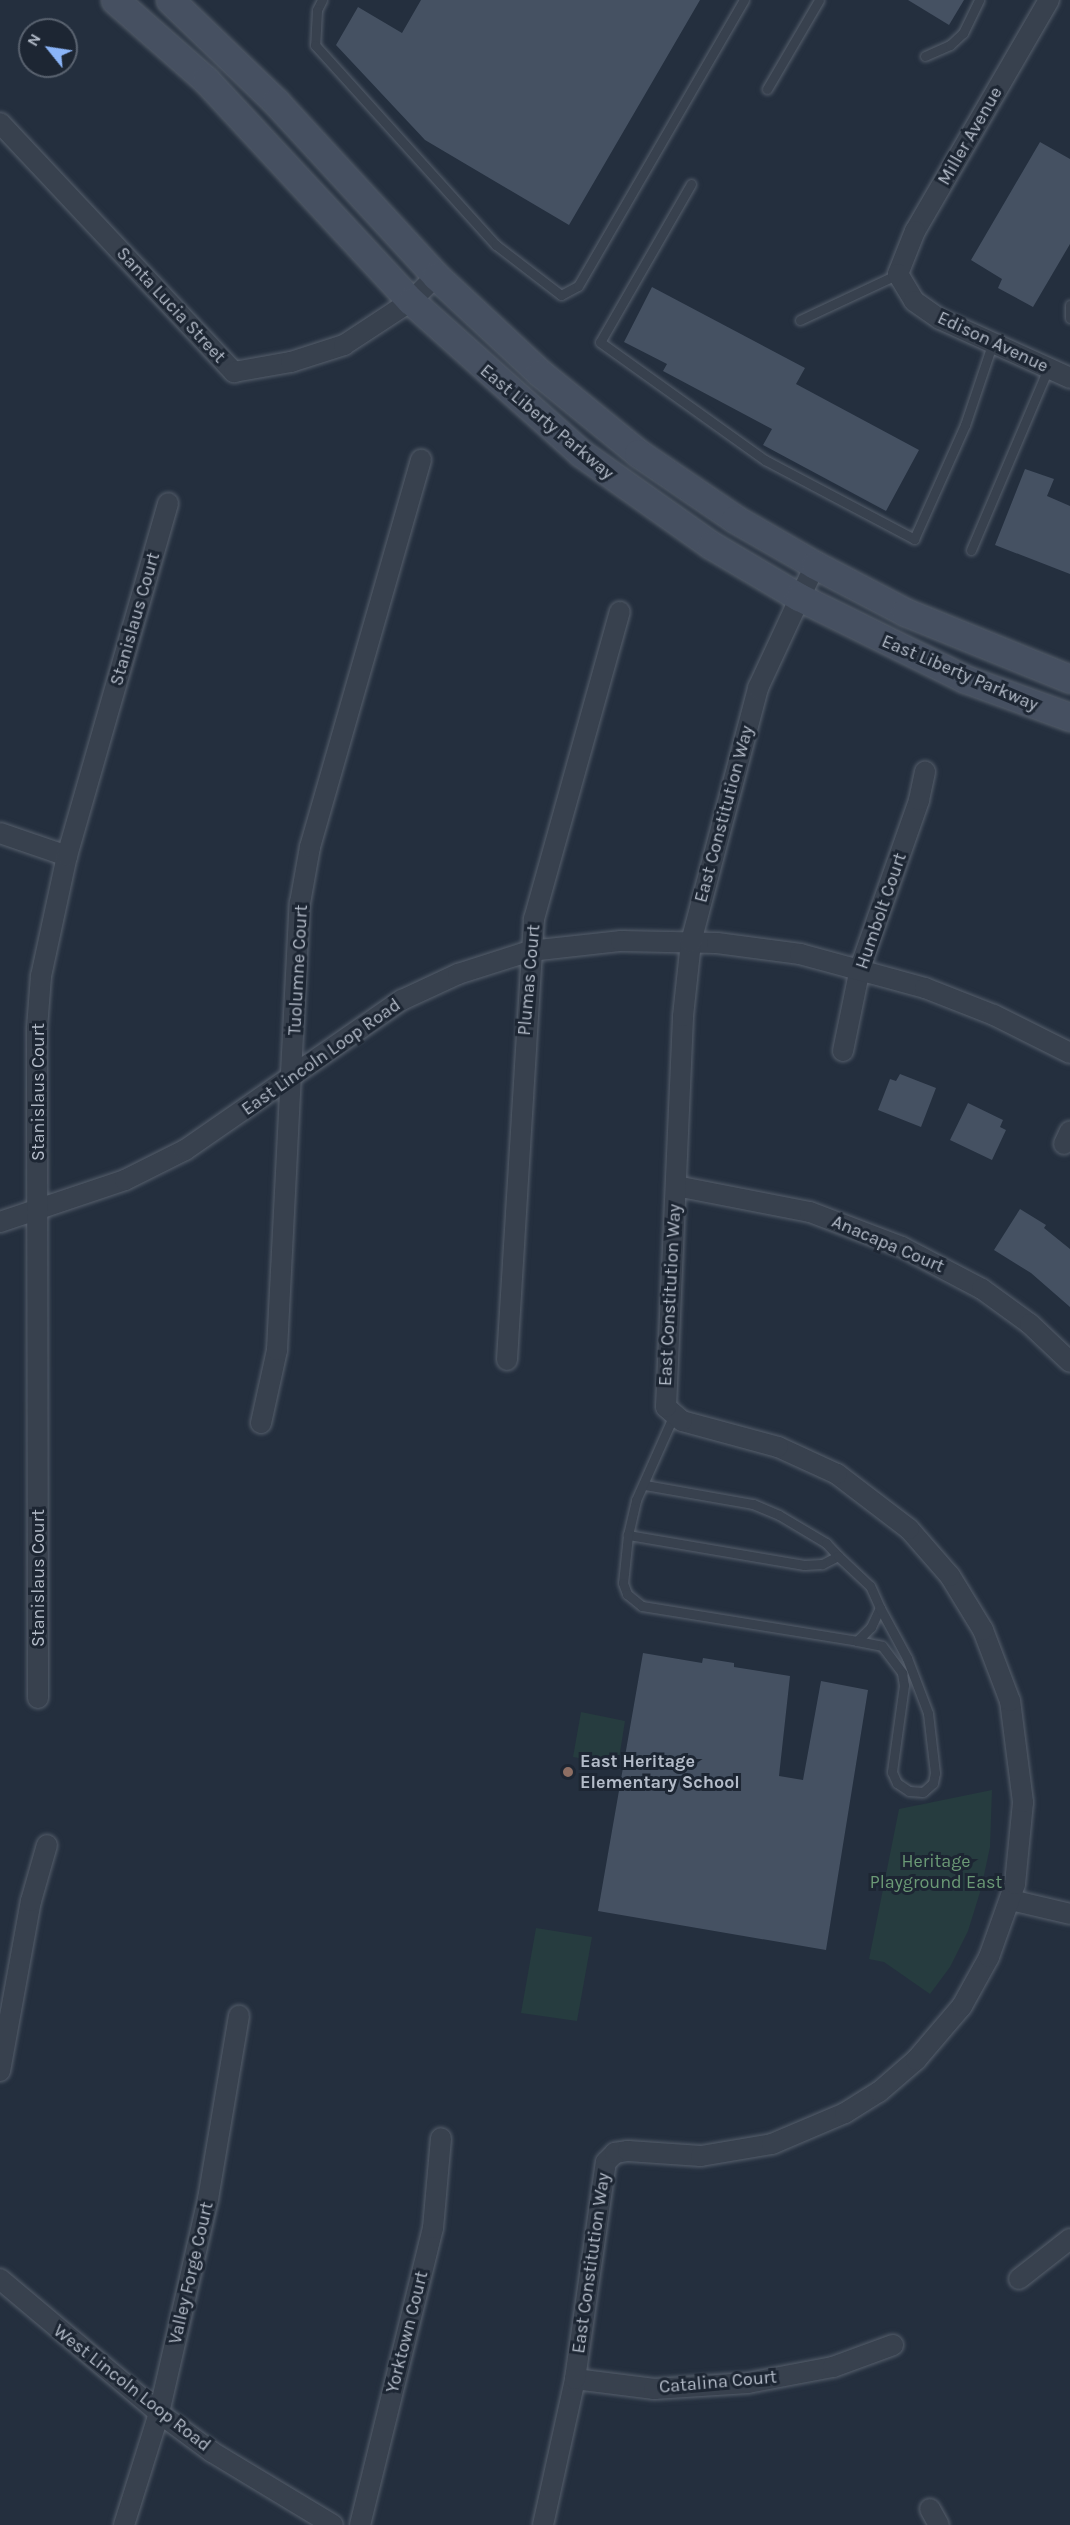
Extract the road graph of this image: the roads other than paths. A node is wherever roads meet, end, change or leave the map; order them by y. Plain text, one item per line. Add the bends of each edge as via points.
1 (115, 0) edge
2 (170, 0) edge
3 (322, 0) edge
4 (744, 0) edge
5 (819, 0) edge
6 (979, 0) edge
7 (1048, 0) edge
8 (925, 56) dead end
9 (767, 89) dead end
10 (0, 123) edge
11 (691, 184) dead end
12 (898, 274) junction
13 (436, 276) junction
14 (411, 301) junction
15 (1070, 305) edge
16 (1070, 318) edge
17 (800, 320) dead end
18 (992, 345) junction
19 (1048, 369) junction
20 (1070, 378) edge
21 (421, 460) dead end
22 (168, 503) dead end
23 (971, 550) dead end
24 (815, 565) junction
25 (799, 597) junction
26 (620, 612) dead end
27 (1070, 679) edge
28 (1070, 717) edge
29 (925, 772) dead end
30 (0, 833) edge
31 (68, 856) junction
32 (691, 942) junction
33 (530, 951) junction
34 (860, 968) junction
35 (843, 1051) dead end
36 (1070, 1053) edge
37 (293, 1076) junction
38 (676, 1186) junction
39 (39, 1212) junction
40 (0, 1222) edge
41 (507, 1360) dead end
42 (1070, 1362) edge
43 (673, 1417) junction
44 (261, 1423) dead end
45 (645, 1485) junction
46 (628, 1535) junction
47 (838, 1556) junction
48 (880, 1608) junction
49 (857, 1641) junction
50 (38, 1698) dead end
51 (47, 1845) dead end
52 (1011, 1900) junction
53 (1070, 1914) edge
54 (239, 2016) dead end
55 (0, 2071) edge
56 (441, 2138) dead end
57 (1070, 2239) edge
58 (0, 2279) edge
59 (1019, 2279) dead end
60 (893, 2346) dead end
61 (575, 2379) junction
62 (159, 2413) junction
63 (124, 2525) edge
64 (333, 2525) edge
65 (360, 2525) edge
66 (543, 2525) edge

1 - 14 street, East Liberty Parkway via 206,80
2 - 13 street, East Liberty Parkway via 276,102
3 - 4 lane via 317,10 315,45 496,245 561,296 578,286
5 - 9 lane
6 - 8 lane via 963,33 950,45
7 - 12 street, Miller Avenue via 915,231
10 - 14 street, Santa Lucia Street via 234,372 291,362 344,345
11 - 18 lane via 600,342 765,460 914,539 965,424
12 - 17 lane
12 - 18 street, Edison Avenue via 914,301
13 - 14 street, Santa Lucia Street
13 - 24 street, East Liberty Parkway via 540,372 638,453 735,519
14 - 25 street, East Liberty Parkway via 581,453 711,545
15 - 16 lane
18 - 19 street, Edison Avenue
19 - 20 street, Edison Avenue
19 - 23 lane
21 - 37 street, Tuolumne Court via 310,848 295,960
22 - 31 street, Stanislaus Court
24 - 25 street, East Constitution Way
24 - 27 street, East Liberty Parkway via 905,612
25 - 28 street, East Liberty Parkway via 965,679
25 - 32 street, East Constitution Way via 758,688
26 - 33 street, Plumas Court via 544,876
29 - 34 street, Humbolt Court via 919,800
30 - 31 street
31 - 39 street, Stanislaus Court via 48,936 38,1005
32 - 33 street, East Lincoln Loop Road via 621,940
32 - 34 street, East Lincoln Loop Road via 800,954
32 - 38 street, East Constitution Way via 683,1016
33 - 37 street, East Lincoln Loop Road via 458,974 402,1000
33 - 41 street, Plumas Court
34 - 35 street, Humbolt Court
34 - 36 street, East Lincoln Loop Road via 962,1001
37 - 39 street, East Lincoln Loop Road via 185,1150 125,1180
37 - 44 street, Tuolumne Court via 277,1350
38 - 42 street, Anacapa Court via 810,1212 902,1246 982,1289 1030,1324
38 - 43 street, East Constitution Way via 664,1391 666,1407
39 - 40 street, East Lincoln Loop Road
39 - 50 street, Stanislaus Court
43 - 45 lane
43 - 52 street, East Constitution Way via 778,1447 837,1474 901,1521 950,1576 994,1653 1018,1743 1023,1802
45 - 46 lane via 636,1500
45 - 47 lane via 753,1504 826,1543
46 - 47 lane via 804,1565 822,1564
46 - 49 lane via 623,1583 627,1594 642,1606
47 - 48 lane via 870,1586
48 - 49 lane via 871,1627
48 - 49 lane via 907,1658 928,1713 935,1773 933,1783 923,1792 909,1791 897,1783 892,1772 904,1685 902,1673 882,1646
51 - 55 street via 31,1901
52 - 53 street
52 - 61 street, East Constitution Way via 989,1957 957,2013 916,2060 853,2108 772,2144 701,2156 628,2151 615,2153 606,2162
54 - 62 street, Valley Forge Court via 208,2199
56 - 65 street, Yorktown Court via 433,2228
57 - 59 street
58 - 62 street, West Lincoln Loop Road
60 - 61 street, Catalina Court via 832,2367 748,2383 654,2389
61 - 66 street, East Constitution Way
62 - 63 street, Valley Forge Court
62 - 64 street, West Lincoln Loop Road via 212,2452

